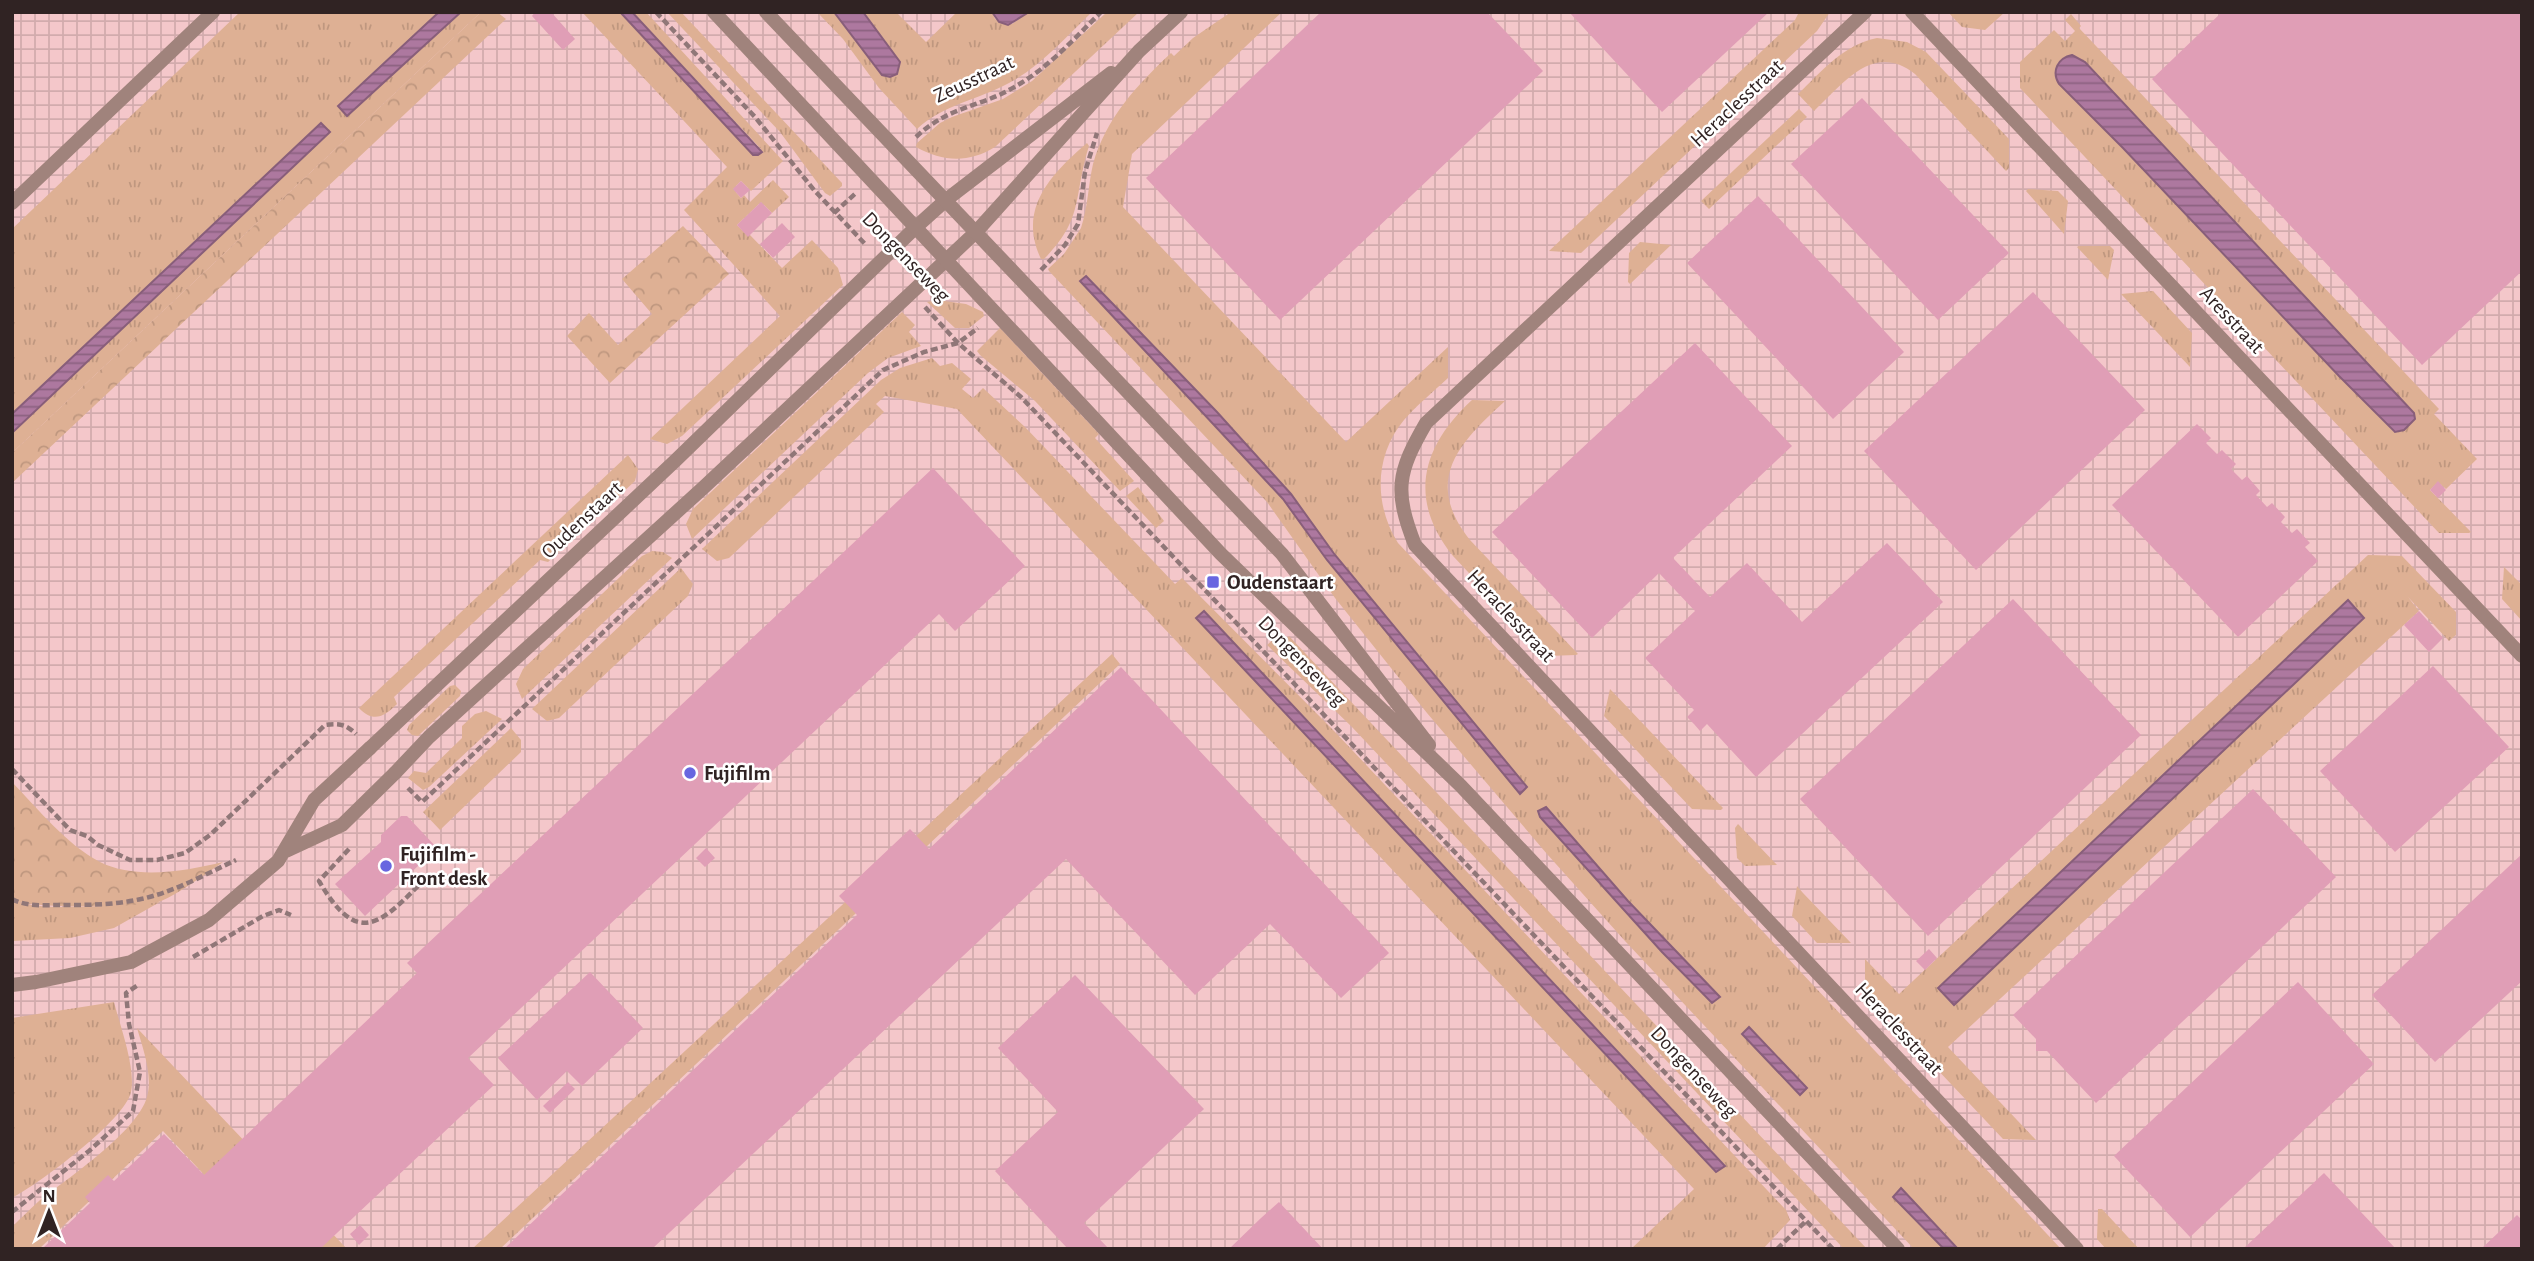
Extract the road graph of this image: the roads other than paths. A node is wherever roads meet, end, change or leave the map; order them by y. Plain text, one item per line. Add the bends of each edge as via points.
1 (213, 12) edge
2 (714, 12) edge
3 (766, 12) edge
4 (1181, 12) edge
5 (1865, 12) edge
6 (1912, 12) edge
7 (1139, 51) junction
8 (946, 200) junction
9 (12, 203) edge
10 (916, 227) junction
11 (976, 232) junction
12 (945, 260) junction
13 (2522, 656) edge
14 (1461, 786) junction
15 (286, 851) junction
16 (12, 985) edge
17 (1898, 1249) edge
18 (2077, 1249) edge

1 - 9 street
2 - 10 street, Dongenseweg
3 - 8 street, Dongenseweg
4 - 7 street
5 - 18 street, Heraclesstraat via 1426,423 1408,454 1400,482 1403,514 1415,545
6 - 13 street, Aresstraat
7 - 8 street
7 - 11 street
8 - 10 street, Oudenstaart
8 - 11 street, Dongenseweg
10 - 12 street, Dongenseweg
10 - 15 street, Oudenstaart via 677,460 314,800
11 - 12 street, Oudenstaart
11 - 14 street, Dongenseweg via 1282,554
12 - 14 street, Dongenseweg via 1221,554
12 - 15 street, Oudenstaart via 429,737 342,825
14 - 17 street, Dongenseweg
15 - 16 street, Oudenstaart via 209,920 131,962

